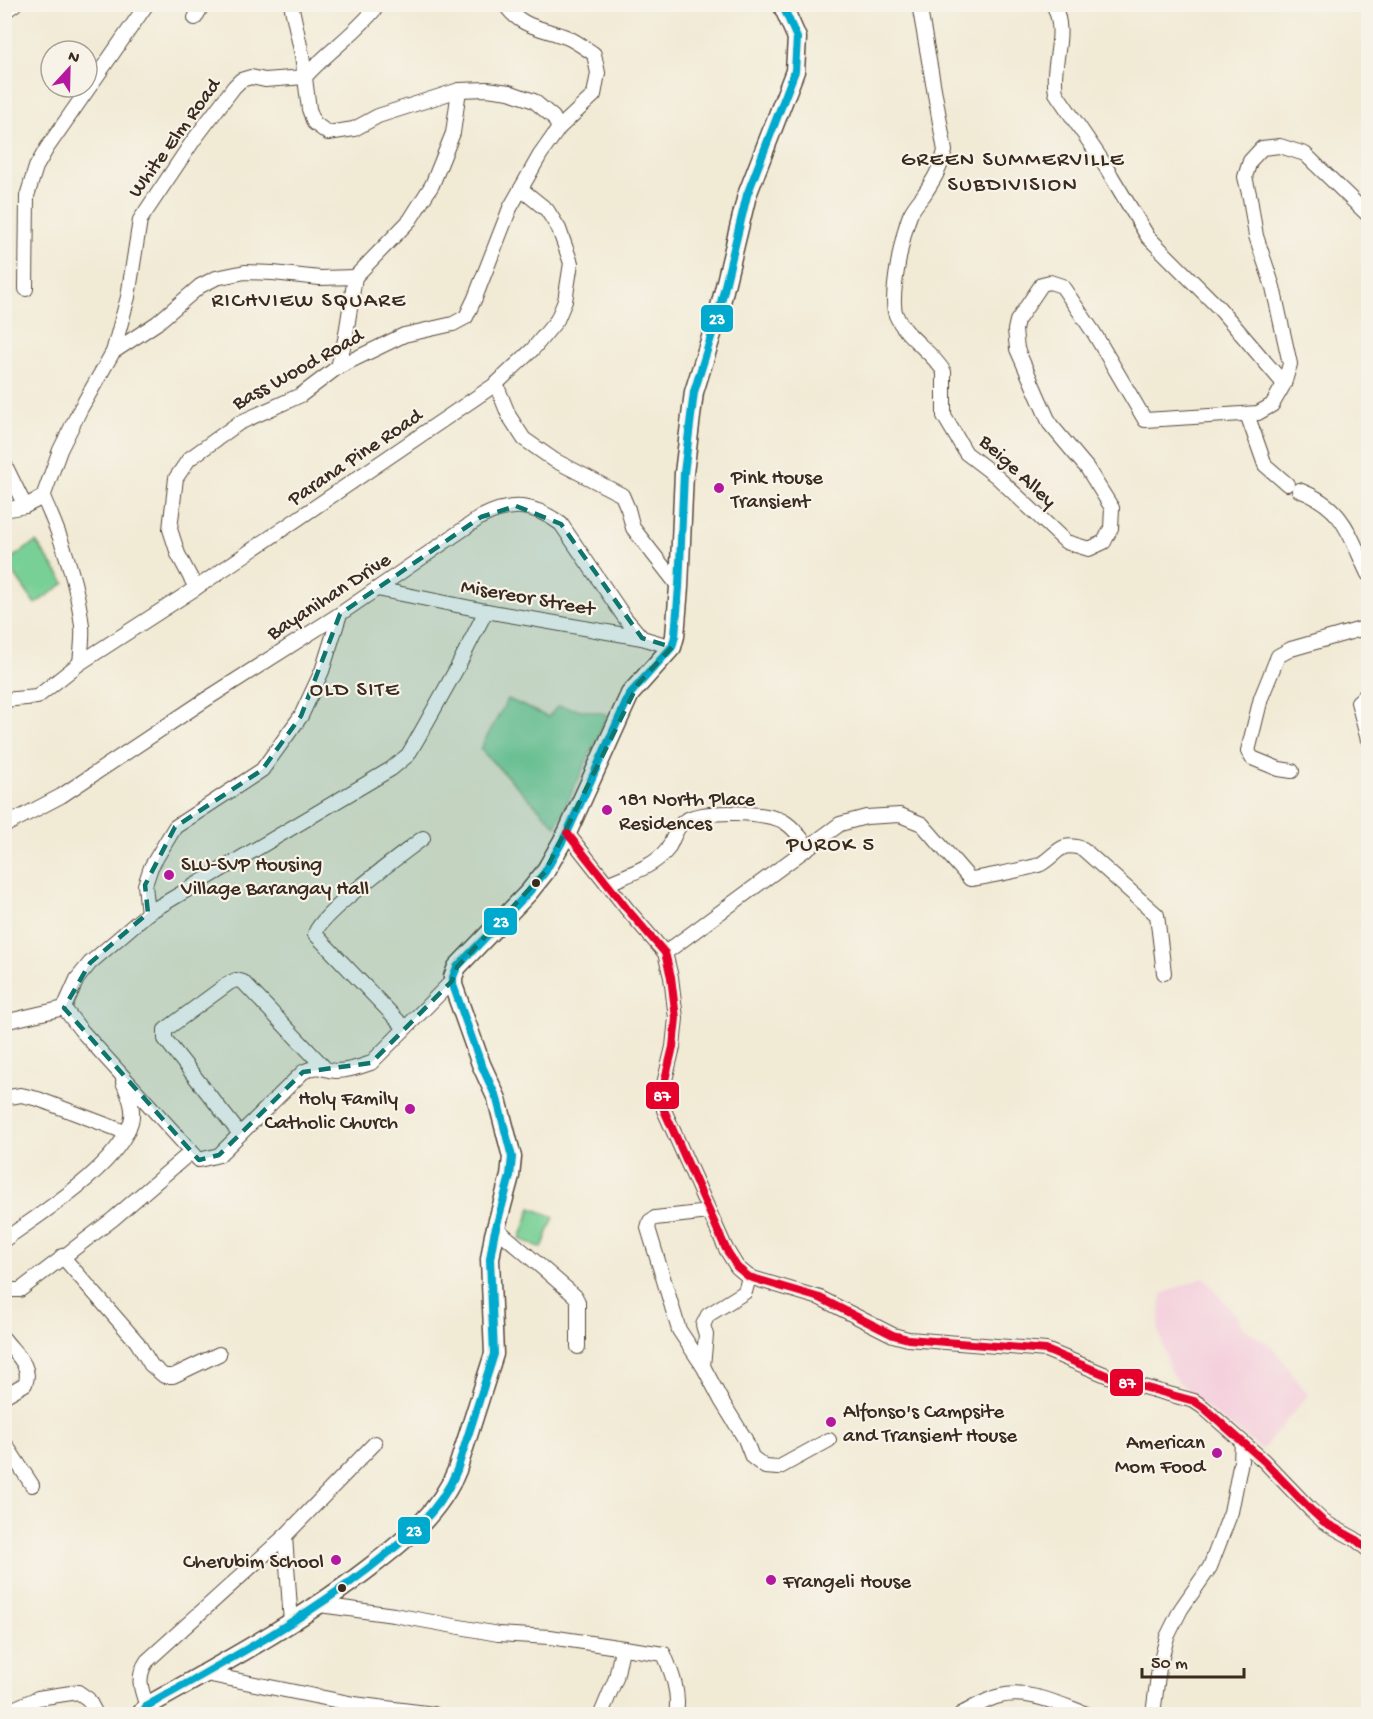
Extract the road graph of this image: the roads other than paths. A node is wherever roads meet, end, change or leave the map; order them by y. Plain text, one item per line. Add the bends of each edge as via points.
1 (15, 4) edge
2 (147, 4) edge
3 (203, 4) edge
4 (291, 4) edge
5 (379, 4) edge
6 (504, 4) edge
7 (782, 4) edge
8 (919, 4) edge
9 (1053, 4) edge
10 (4, 12) edge
11 (195, 18) dead end
12 (305, 77) junction
13 (459, 90) junction
14 (559, 128) junction
15 (520, 189) junction
16 (1368, 215) edge
17 (355, 277) junction
18 (26, 289) dead end
19 (113, 352) junction
20 (338, 367) junction
21 (496, 384) junction
22 (1284, 384) junction
23 (1247, 414) junction
24 (4, 464) edge
25 (43, 497) junction
26 (25, 506) junction
27 (4, 510) edge
28 (1368, 574) edge
29 (679, 587) junction
30 (196, 588) junction
31 (377, 589) junction
32 (486, 611) junction
33 (340, 614) junction
34 (1368, 627) edge
35 (642, 638) junction
36 (672, 647) junction
37 (80, 663) junction
38 (1368, 693) edge
39 (4, 699) edge
40 (1368, 740) edge
41 (1292, 771) dead end
42 (4, 825) edge
43 (567, 833) junction
44 (423, 838) dead end
45 (808, 847) junction
46 (607, 884) junction
47 (148, 913) junction
48 (665, 953) junction
49 (1164, 973) dead end
50 (452, 981) junction
51 (64, 1008) junction
52 (4, 1022) edge
53 (405, 1028) junction
54 (323, 1066) junction
55 (117, 1069) junction
56 (4, 1098) edge
57 (125, 1132) junction
58 (240, 1134) junction
59 (191, 1152) junction
60 (709, 1212) junction
61 (496, 1228) junction
62 (4, 1240) edge
63 (62, 1256) junction
64 (749, 1277) junction
65 (4, 1295) edge
66 (4, 1339) edge
67 (578, 1347) dead end
68 (219, 1354) dead end
69 (703, 1366) junction
70 (4, 1396) edge
71 (829, 1440) dead end
72 (4, 1442) edge
73 (1242, 1442) junction
74 (375, 1443) dead end
75 (32, 1485) dead end
76 (285, 1536) junction
77 (1368, 1550) edge
78 (320, 1605) junction
79 (291, 1623) junction
80 (622, 1649) junction
81 (206, 1674) junction
82 (144, 1710) edge
83 (4, 1713) edge
84 (96, 1714) edge
85 (434, 1714) edge
86 (601, 1714) edge
87 (676, 1714) edge
88 (962, 1714) edge
89 (1087, 1714) edge
90 (1153, 1714) edge

1 - 10 street
2 - 18 street via 36,168 27,196
3 - 11 street
4 - 12 street
5 - 12 street
6 - 14 street via 512,16 566,37 594,54 598,73 594,95
7 - 29 main road via 797,38 795,71 747,195 694,392 684,473
8 - 23 street, Beige Alley via 945,151 941,167 910,213 894,296 896,314 944,372 944,416 966,453 1066,542 1089,549 1104,542 1111,528 1112,508 1087,468 1050,424 1017,349 1017,321 1042,284 1050,282 1062,286 1145,420
9 - 22 street via 1060,32 1053,81 1061,102 1148,237 1219,308
12 - 13 street via 314,123 328,133 354,129 378,116
12 - 19 street, White Elm Road via 241,80 193,141 140,220 128,297
13 - 14 street via 509,92 534,101 553,117
13 - 17 street via 453,133 432,185 410,220
14 - 15 street
15 - 20 street, Bass Wood Road via 466,317 453,324 404,335
15 - 21 street, Parana Pine Road via 547,210 559,229 571,263 565,301 557,320
16 - 22 street via 1305,154 1281,146 1262,148 1250,161 1245,177 1256,236 1273,287 1289,358
17 - 19 street via 245,272 216,278
17 - 20 street
19 - 25 street via 60,450
20 - 30 street, Bass Wood Road via 301,395 239,423 189,459 176,478 170,529
21 - 29 street via 524,439 554,460 622,495 633,528
21 - 30 street, Parana Pine Road
22 - 23 street via 1272,405
23 - 28 street via 1265,465 1293,487 1317,497 1343,521
24 - 26 street
25 - 26 street
25 - 37 street via 61,537 71,573 82,627
26 - 27 street
29 - 36 main road
30 - 37 street, Parana Pine Road
31 - 32 street, Misereor Street
31 - 33 street, Bayanihan Drive
31 - 35 street, Bayanihan Drive via 481,517 499,508 516,506 550,516 561,524
32 - 35 street, Misereor Street
32 - 47 street via 419,736 400,762
33 - 42 street, Bayanihan Drive via 61,796
33 - 47 street via 322,671 301,716 262,770 175,827 145,885
34 - 41 street via 1278,656 1261,698 1248,751 1252,758 1269,766
35 - 36 street, Misereor Street
36 - 43 main road via 630,694
37 - 39 street, Parana Pine Road via 37,697
38 - 40 street via 1358,702
43 - 46 street
43 - 50 main road via 545,872 457,967
44 - 53 street via 345,900 315,934
45 - 46 street via 786,822 772,817 697,815 682,822 666,850 652,862
45 - 48 street
45 - 49 street via 840,824 866,817 900,815 922,824 966,875 974,879 1040,864 1061,847 1076,846 1157,915
46 - 48 street
47 - 51 street via 90,963 77,979
48 - 60 street via 676,1018 661,1099
50 - 53 street
50 - 61 main road via 497,1099 512,1157
51 - 52 street
51 - 55 street
53 - 54 street via 371,1063 334,1071
54 - 58 street via 303,1072
54 - 58 street via 243,982 236,980 165,1030 165,1040
55 - 57 street via 131,1104 131,1122
55 - 59 street
56 - 57 street via 21,1095 38,1099
57 - 62 street via 96,1171
58 - 59 street via 219,1155 199,1160
59 - 63 street via 113,1219
60 - 64 street via 737,1268
60 - 69 street via 655,1218 648,1228 679,1329
61 - 67 street via 575,1296
61 - 78 main road via 490,1259 494,1354 451,1485 402,1543
63 - 65 street via 20,1290
63 - 68 street via 164,1376 173,1376
64 - 69 street via 746,1292 705,1318
64 - 73 street via 820,1298 908,1339 1046,1350 1118,1380 1194,1401
66 - 70 street via 24,1363 27,1379
69 - 71 street via 752,1457 765,1467 778,1468
72 - 75 street
73 - 77 street via 1324,1521
73 - 90 street via 1236,1492 1221,1540 1210,1568 1167,1637
74 - 76 street
76 - 79 street
76 - 82 street via 147,1661 140,1676
78 - 79 main road
78 - 80 street via 498,1634 550,1637
79 - 81 main road
80 - 86 street via 616,1678
80 - 87 street via 663,1654 673,1675
81 - 82 main road
81 - 85 street via 354,1704
83 - 84 street via 38,1698 78,1692 88,1699
88 - 89 street via 1001,1696 1019,1694

